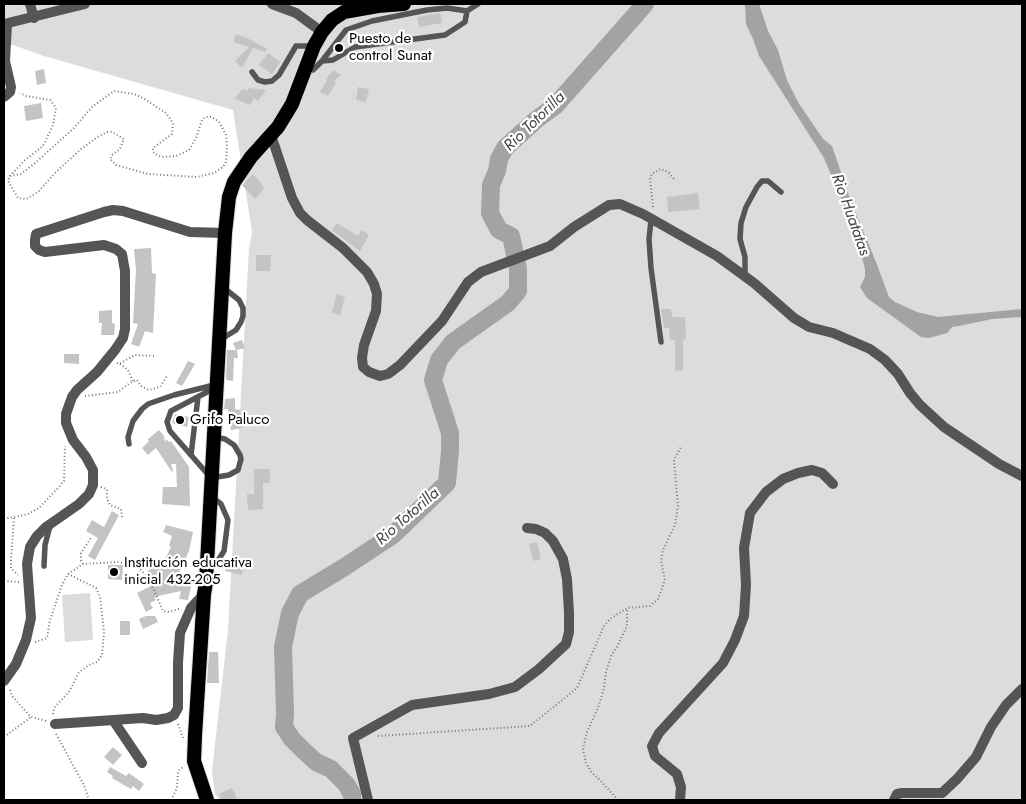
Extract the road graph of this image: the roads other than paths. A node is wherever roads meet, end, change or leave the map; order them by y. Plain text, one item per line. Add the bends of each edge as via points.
1 (30, 4) edge
2 (85, 4) edge
3 (272, 4) edge
4 (404, 4) edge
5 (478, 4) edge
6 (467, 12) junction
7 (34, 18) junction
8 (5, 24) edge
9 (322, 32) junction
10 (314, 46) junction
11 (322, 61) junction
12 (306, 69) junction
13 (252, 72) dead end
14 (4, 97) edge
15 (271, 135) junction
16 (781, 192) dead end
17 (651, 220) junction
18 (225, 233) junction
19 (745, 277) junction
20 (221, 286) junction
21 (218, 341) junction
22 (661, 342) dead end
23 (216, 384) junction
24 (198, 397) junction
25 (214, 437) junction
26 (129, 444) dead end
27 (191, 455) junction
28 (1022, 476) edge
29 (211, 478) junction
30 (833, 484) dead end
31 (210, 496) junction
32 (50, 524) junction
33 (527, 528) dead end
34 (44, 566) dead end
35 (206, 569) junction
36 (204, 594) junction
37 (5, 680) edge
38 (1022, 689) edge
39 (113, 720) junction
40 (55, 724) road end
41 (142, 763) dead end
42 (208, 800) edge
43 (368, 800) edge
44 (680, 800) edge
45 (894, 800) edge

1 - 7 street
2 - 7 street
3 - 9 street via 296,14
4 - 9 highway via 344,12
5 - 6 lane
6 - 11 lane via 465,22 445,35 355,47 333,60
6 - 11 lane via 447,8 372,21 346,30
7 - 8 street
8 - 14 street via 5,61 11,87
9 - 10 highway
10 - 12 highway
10 - 13 lane via 296,46 272,82 258,80
11 - 12 lane via 313,70
12 - 15 highway via 292,104
15 - 17 street via 300,213 343,248 367,272 374,284 376,311 362,358 363,367 380,376 400,365 442,320 468,282 481,272 550,246 574,227 614,204 625,205
15 - 18 highway via 234,182
16 - 19 lane via 768,181 762,181 746,207 740,239
17 - 19 street via 717,256
17 - 22 lane via 651,268
18 - 20 highway
18 - 32 street via 190,232 113,210 36,234 35,246 45,252 104,245 116,249 122,254 125,271 123,338 97,372 77,390 66,414 66,424 73,440 92,470 93,484 79,504
19 - 28 street via 809,327 858,343 885,360 920,405 939,422 992,460
20 - 21 highway
20 - 21 lane via 239,300 243,316 236,330
21 - 23 highway
23 - 24 lane
23 - 25 highway
23 - 26 lane via 148,404 132,422
24 - 27 lane
24 - 27 lane via 171,411 167,422 170,431
25 - 29 highway
25 - 29 lane via 234,445 241,459 238,470
27 - 29 lane
29 - 31 highway
30 - 44 street via 822,473 812,470 798,473 766,492 750,513 744,548 744,616 735,640 723,662 652,746 655,756 677,774
31 - 35 highway
31 - 35 lane via 221,504 228,520 224,551 217,562
32 - 34 lane
32 - 37 street via 30,547 26,564 31,618 16,664
33 - 43 street via 545,533 563,559 570,632 566,644 515,687 412,705 353,738
35 - 36 highway
36 - 39 street via 191,608 180,633 178,708 174,715 156,720
36 - 42 highway via 194,761
38 - 45 street via 1006,705 976,757 942,793 902,793 897,794
39 - 40 street
39 - 41 street

